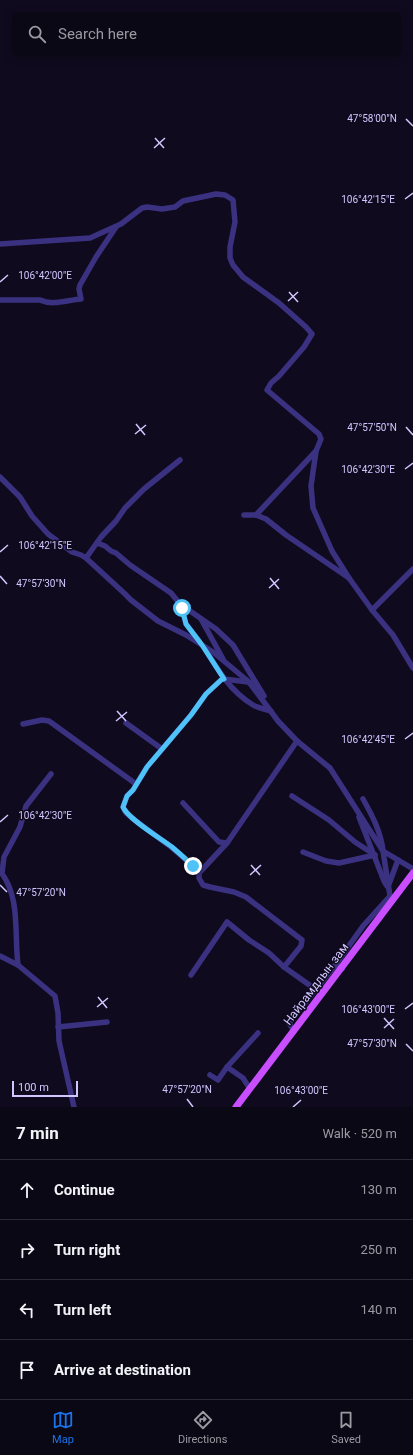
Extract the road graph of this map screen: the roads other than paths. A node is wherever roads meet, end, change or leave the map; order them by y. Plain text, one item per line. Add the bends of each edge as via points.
1 (116, 227) junction
2 (0, 244) edge
3 (0, 300) edge
4 (316, 451) junction
5 (180, 460) dead end
6 (0, 478) edge
7 (244, 515) dead end
8 (256, 515) junction
9 (96, 543) junction
10 (86, 558) junction
11 (413, 569) edge
12 (349, 578) junction
13 (180, 604) junction
14 (372, 610) junction
15 (200, 617) junction
16 (202, 645) junction
17 (225, 662) junction
18 (413, 668) edge
19 (224, 679) junction
20 (249, 682) junction
21 (265, 704) junction
22 (271, 711) junction
23 (126, 722) dead end
24 (23, 724) dead end
25 (297, 741) junction
26 (162, 750) junction
27 (51, 774) dead end
28 (136, 784) junction
29 (292, 796) dead end
30 (363, 799) dead end
31 (183, 803) dead end
32 (358, 812) junction
33 (227, 843) junction
34 (383, 851) junction
35 (303, 852) dead end
36 (375, 855) junction
37 (398, 860) junction
38 (413, 869) edge
39 (199, 873) junction
40 (413, 873) edge
41 (1, 874) edge
42 (388, 886) junction
43 (391, 899) junction
44 (0, 956) edge
45 (18, 965) junction
46 (339, 966) junction
47 (284, 967) junction
48 (191, 975) dead end
49 (315, 990) junction
50 (107, 1022) dead end
51 (58, 1027) junction
52 (294, 1031) junction
53 (258, 1033) dead end
54 (228, 1067) junction
55 (210, 1075) dead end
56 (250, 1089) junction
57 (74, 1107) edge
58 (236, 1107) edge

1 - 2 street via 90,238
1 - 3 street via 80,285 81,299 56,303 40,300
1 - 4 street via 145,207 175,207 183,201 216,194 225,194 233,200 235,222 230,253 233,265 244,277 306,326 312,334 267,390 319,434 321,439
4 - 8 street
4 - 12 street via 312,486 313,508 332,551
5 - 9 street via 130,503
6 - 10 street via 18,494 45,531 72,552
7 - 8 street
8 - 12 street via 266,519
9 - 10 street
9 - 13 street via 116,553 130,566 171,593
10 - 16 street via 158,621
11 - 14 street
12 - 14 street
13 - 15 street
13 - 16 street via 186,624
14 - 18 street via 393,635
15 - 17 street
15 - 21 street via 233,645 264,696
16 - 17 street
16 - 19 street
17 - 20 street
19 - 20 street
19 - 22 street via 254,706
19 - 26 street via 206,694
20 - 21 street
21 - 22 street
22 - 25 street
23 - 26 street
24 - 28 street via 49,720
25 - 32 street via 330,768
25 - 33 street
26 - 28 street
27 - 41 street via 26,806 20,827 4,857
28 - 39 street via 123,807 126,812
29 - 36 street
30 - 34 street via 377,827
31 - 33 street via 219,842
32 - 34 street
32 - 36 street via 364,833
33 - 39 street
34 - 37 street
34 - 42 street
35 - 36 street via 339,863
36 - 42 street
37 - 38 street
37 - 42 street
39 - 47 street via 203,885 246,897 302,940 301,946
40 - 43 main road, Найрамдлын зам
41 - 45 street via 9,883 14,900
42 - 43 street
43 - 46 main road, Найрамдлын зам
44 - 45 street
45 - 51 street via 55,996
46 - 49 street
46 - 52 main road, Найрамдлын зам
47 - 48 street via 227,922
47 - 49 street
49 - 52 street via 289,1023
50 - 51 street
51 - 57 street
52 - 56 main road, Найрамдлын зам
53 - 54 street
54 - 55 street via 218,1080
54 - 56 street via 243,1078
56 - 58 main road, Найрамдлын зам

